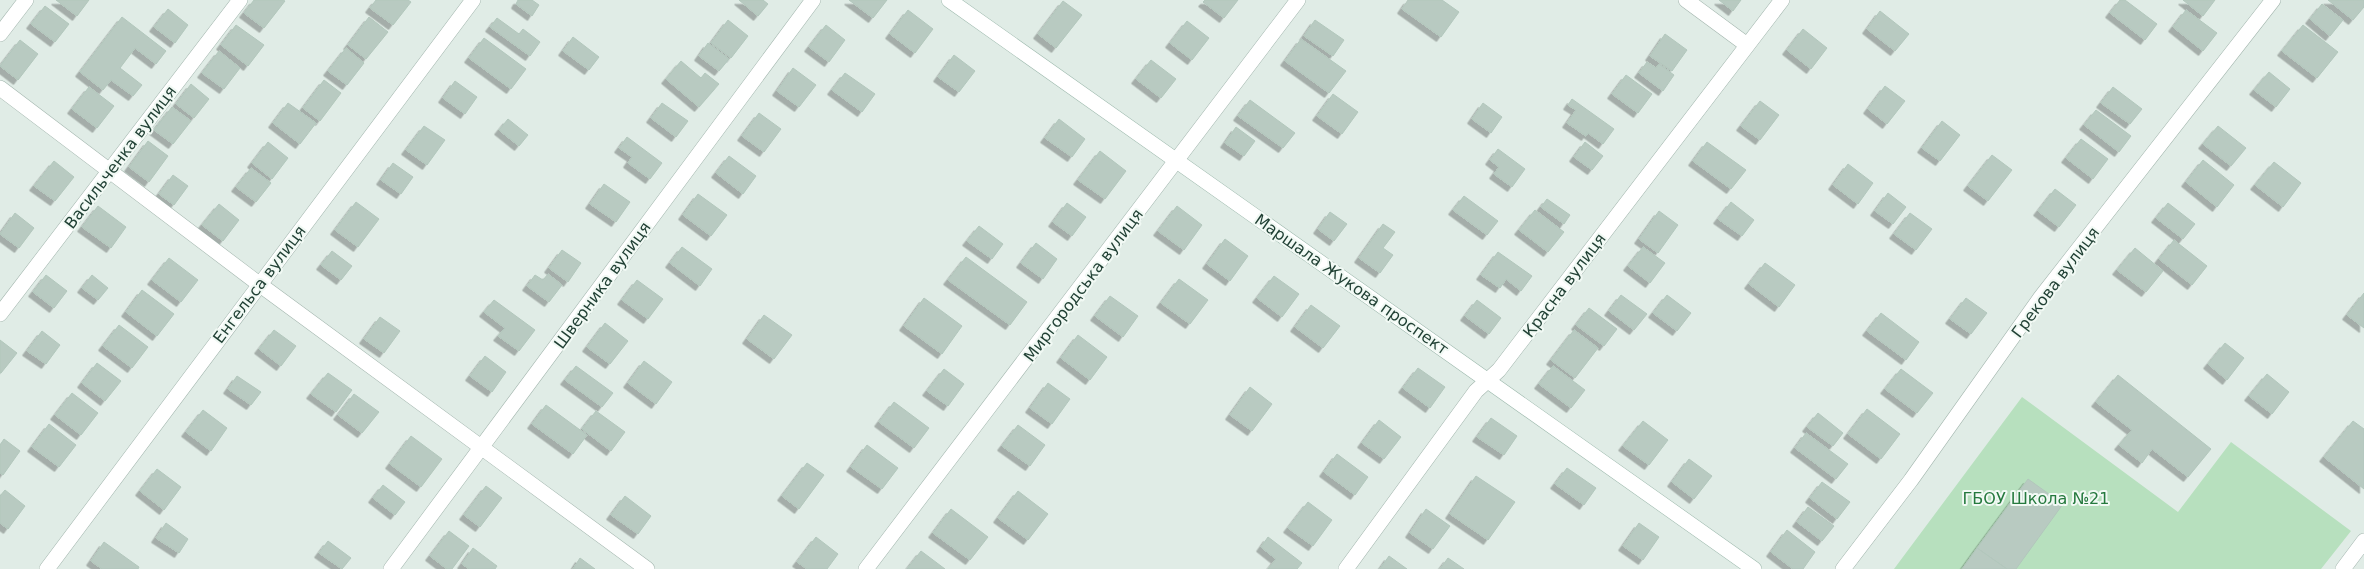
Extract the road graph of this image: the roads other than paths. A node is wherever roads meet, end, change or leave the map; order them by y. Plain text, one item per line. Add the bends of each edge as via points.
1 (26, 0) edge
2 (240, 0) edge
3 (473, 0) edge
4 (813, 0) edge
5 (949, 0) edge
6 (1298, 0) edge
7 (1686, 0) edge
8 (1782, 0) edge
9 (2273, 0) edge
10 (0, 34) edge
11 (1748, 45) junction
12 (0, 88) edge
13 (1177, 161) junction
14 (109, 170) junction
15 (259, 284) junction
16 (0, 314) edge
17 (1487, 380) junction
18 (481, 449) junction
19 (2364, 541) edge
20 (47, 569) edge
21 (391, 569) edge
22 (647, 569) edge
23 (866, 569) edge
24 (1346, 569) edge
25 (1754, 569) edge
26 (1843, 569) edge
27 (2343, 569) edge

1 - 10 street
2 - 14 street, Васильченка вулиця
3 - 15 street, Енгельса вулиця
4 - 18 street, Шверника вулиця
5 - 13 street, Маршала Жукова проспект
6 - 13 street, Миргородська вулиця
7 - 11 street
8 - 11 street, Красна вулиця
9 - 26 street, Грекова вулиця via 2041,297
11 - 17 street, Красна вулиця via 1499,370
12 - 14 street
13 - 17 street, Маршала Жукова проспект
13 - 23 street, Миргородська вулиця
14 - 15 street
14 - 16 street, Васильченка вулиця
15 - 18 street
15 - 20 street, Енгельса вулиця
17 - 24 street, Красна вулиця
17 - 25 street, Маршала Жукова проспект
18 - 21 street, Шверника вулиця
18 - 22 street
19 - 27 street

